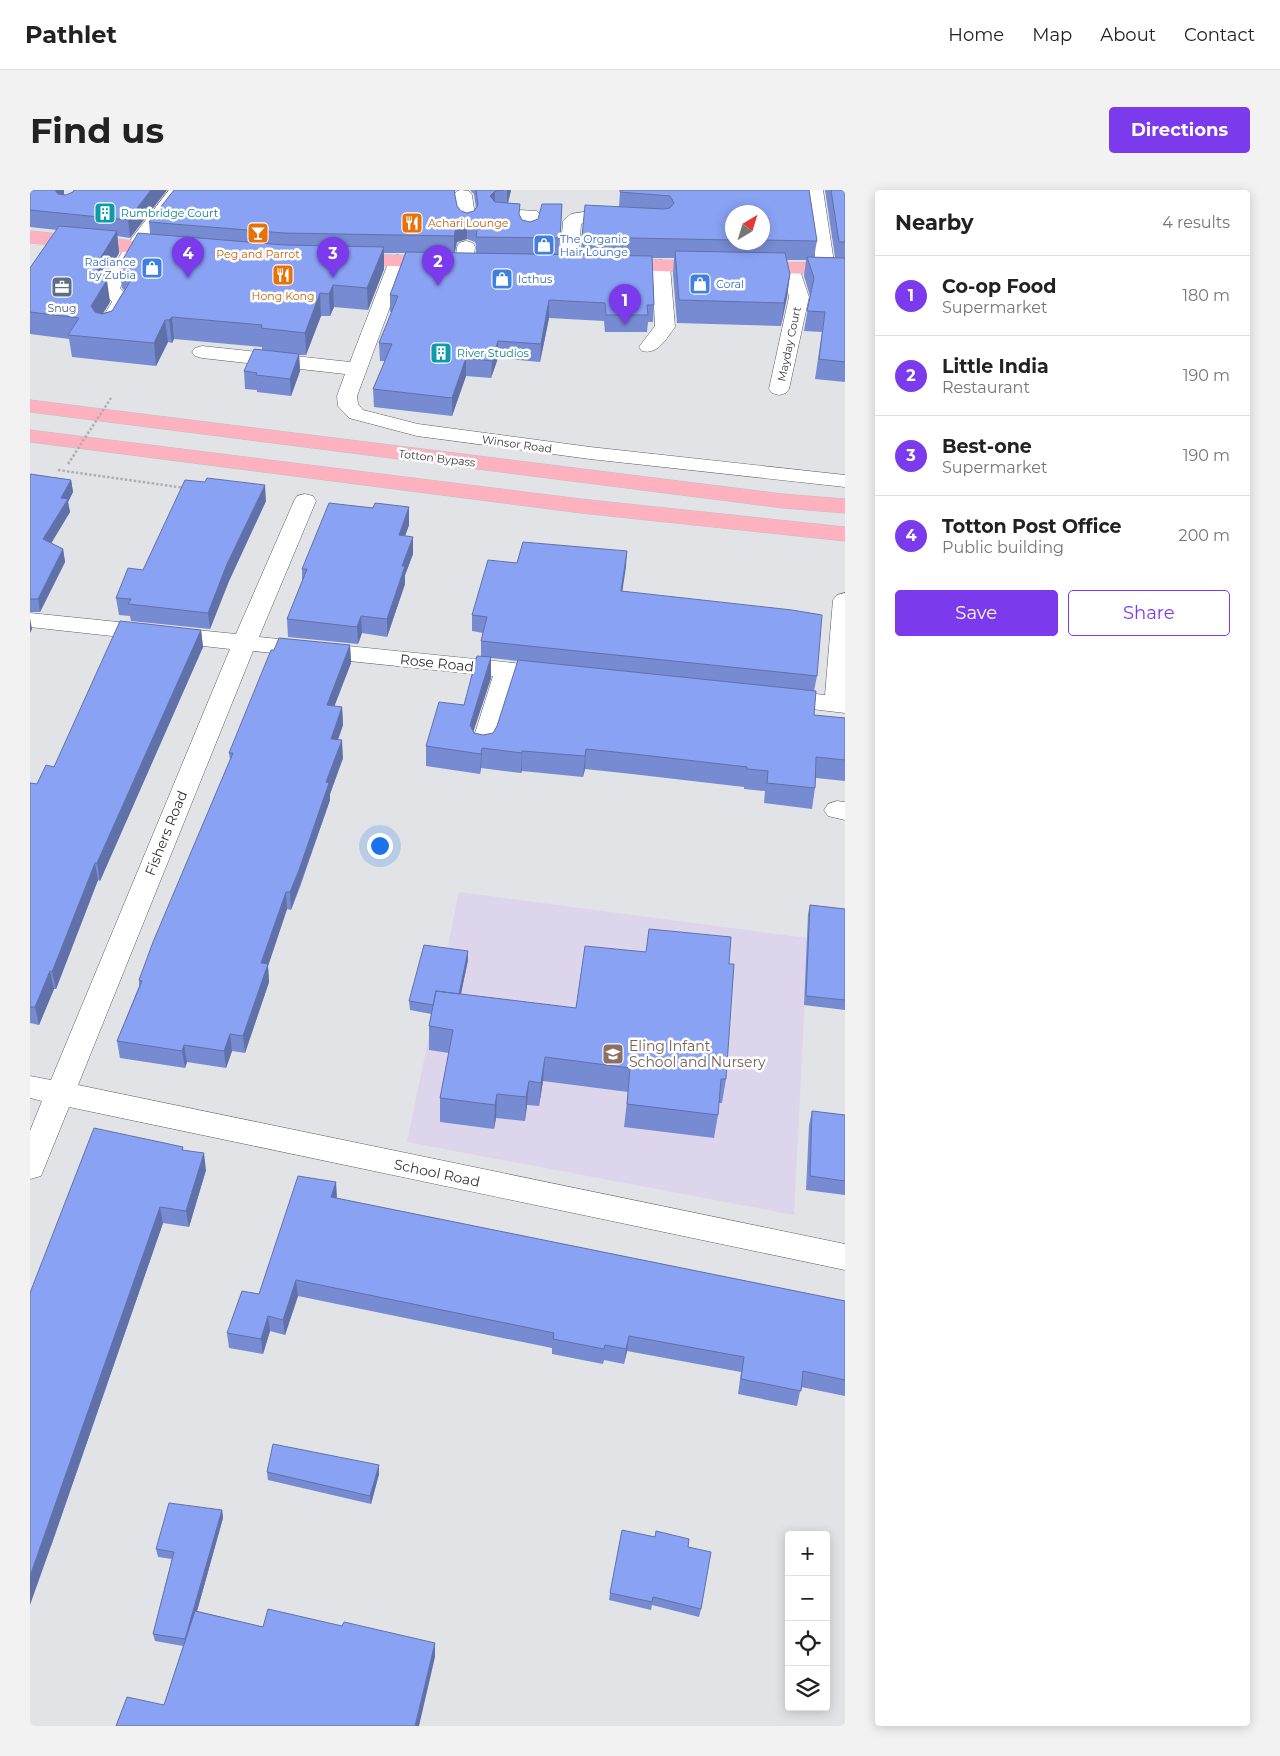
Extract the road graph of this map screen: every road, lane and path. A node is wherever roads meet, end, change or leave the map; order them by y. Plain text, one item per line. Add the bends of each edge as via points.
1 (178, 190) edge
2 (814, 190) edge
3 (463, 195) dead end
4 (501, 214) edge
5 (545, 219) edge
6 (643, 220) edge
7 (467, 223) edge
8 (30, 237) edge
9 (134, 247) junction
10 (190, 252) edge
11 (470, 257) edge
12 (332, 260) edge
13 (398, 261) junction
14 (576, 265) joint
15 (661, 266) junction
16 (791, 269) junction
17 (826, 269) junction
18 (845, 269) edge
19 (106, 328) edge
20 (649, 347) dead end
21 (202, 352) dead end
22 (358, 369) junction
23 (779, 390) dead end
24 (111, 398) dead end
25 (30, 406) edge
26 (30, 436) edge
27 (68, 464) dead end
28 (845, 481) edge
29 (305, 501) dead end
30 (845, 506) edge
31 (845, 534) edge
32 (845, 600) edge
33 (30, 620) edge
34 (244, 643) junction
35 (507, 670) junction
36 (575, 677) edge
37 (761, 696) edge
38 (840, 705) edge
39 (483, 746) edge
40 (30, 1087) edge
41 (59, 1094) junction
42 (30, 1167) edge
43 (845, 1257) edge

1 - 9 street
2 - 17 street
3 - 7 street
4 - 5 street
6 - 14 street via 577,217 572,221
8 - 9 main road
9 - 10 main road
9 - 19 street via 110,289 122,302
11 - 13 main road
12 - 13 main road
13 - 22 street, Winsor Road
14 - 15 main road
15 - 16 main road
15 - 20 street via 665,326
16 - 17 main road
16 - 23 street, Mayday Court via 799,297
17 - 18 main road
21 - 22 street
22 - 28 street, Winsor Road via 347,396 348,406 356,414 417,430
24 - 27 path, bridge
25 - 30 main road, Totton Bypass
26 - 31 main road via 581,506
29 - 34 street, Fishers Road
32 - 38 street
33 - 34 street, Rose Road
34 - 35 street, Rose Road
34 - 41 street, Fishers Road
35 - 36 street, Rose Road
35 - 39 street
37 - 38 street
40 - 41 street, School Road
41 - 42 street, Fishers Road
41 - 43 street, School Road

